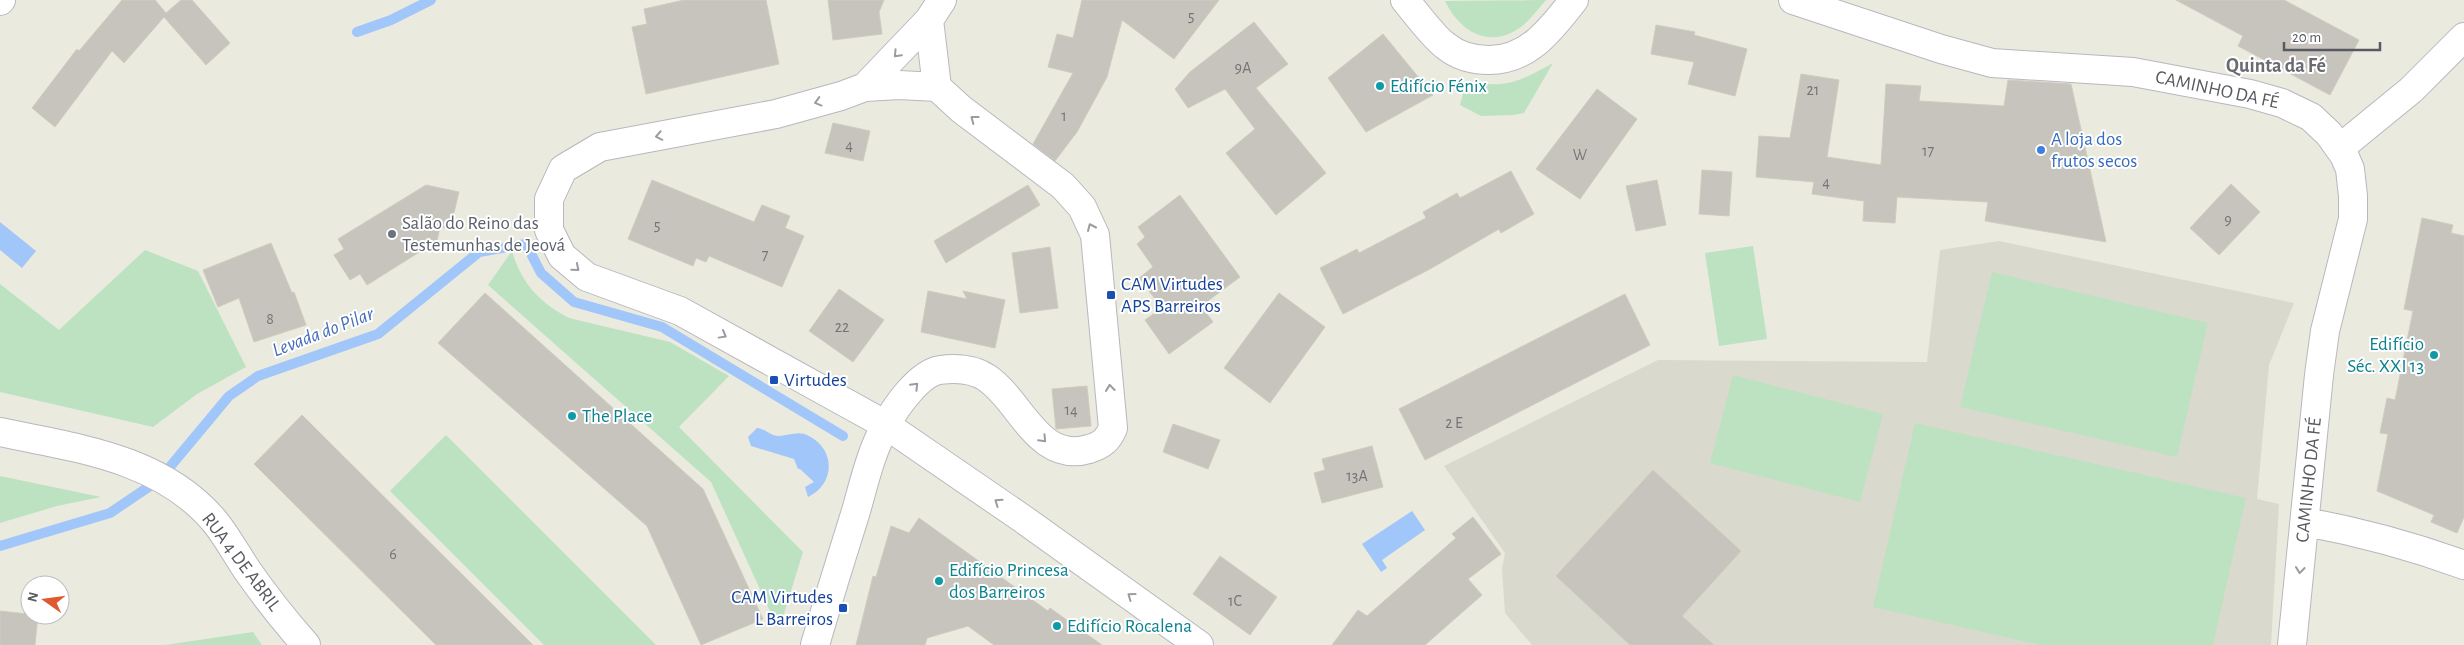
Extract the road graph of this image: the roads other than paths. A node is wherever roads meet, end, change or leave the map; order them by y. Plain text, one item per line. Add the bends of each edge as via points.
1 (1405, 0) edge
2 (1574, 0) edge
3 (1793, 0) edge
4 (935, 10) edge
5 (1427, 12) edge
6 (2459, 49) edge
7 (865, 87) junction
8 (937, 87) junction
9 (2340, 148) junction
10 (886, 425) junction
11 (0, 432) edge
12 (2306, 522) junction
13 (2464, 565) edge
14 (306, 645) edge
15 (815, 645) edge
16 (1199, 645) edge
17 (2292, 645) edge

1 - 5 street
2 - 5 street via 1534,46 1518,56 1502,60 1460,55 1444,46
3 - 9 street, CAMINHO DA FÉ via 1992,63 2132,72 2250,94 2282,103 2311,117
4 -> 7 street
4 - 8 street
6 - 9 street
7 - 8 street
7 -> 10 street via 776,114 600,147 563,169 549,199 549,230 562,256 587,277 680,311
10 -> 8 street via 915,384 938,370 963,369 986,377 1003,392 1048,445 1063,450 1086,450 1104,443 1113,428 1095,235 1082,207 1063,186
9 - 12 street, CAMINHO DA FÉ via 2350,169 2353,219 2325,332
10 - 15 street via 870,465
16 -> 10 street
11 - 14 street, RUA 4 DE ABRIL via 124,461 170,483 216,523 273,606
12 - 13 street via 2348,529
12 -> 17 street, CAMINHO DA FÉ

